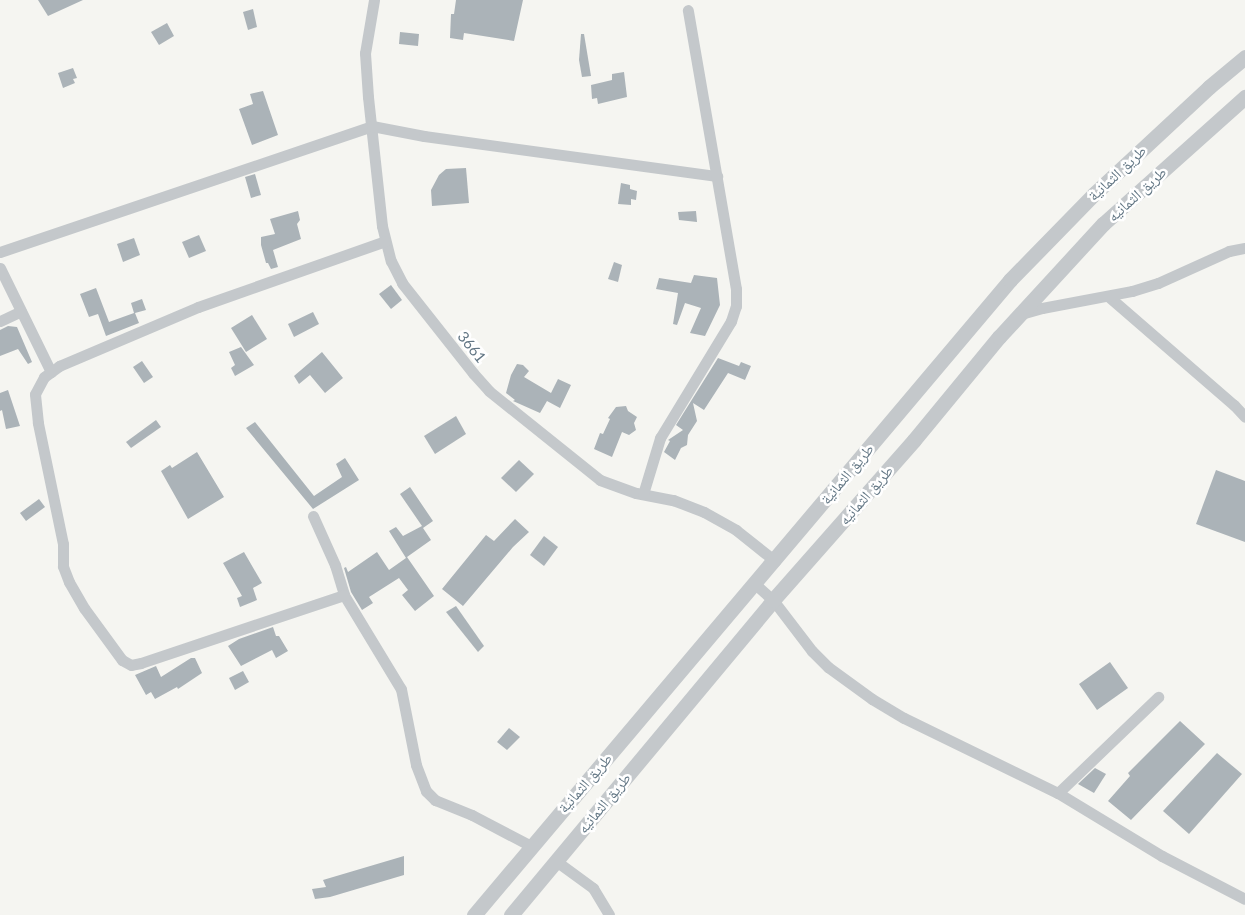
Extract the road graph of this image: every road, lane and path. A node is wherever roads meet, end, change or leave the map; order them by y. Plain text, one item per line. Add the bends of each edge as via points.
1 (374, 0) edge
2 (688, 10) dead end
3 (1245, 57) edge
4 (1245, 96) edge
5 (372, 126) junction
6 (718, 176) junction
7 (385, 242) junction
8 (1245, 248) edge
9 (0, 252) edge
10 (0, 268) edge
11 (1108, 296) junction
12 (21, 311) junction
13 (1021, 314) junction
14 (0, 321) edge
15 (51, 372) junction
16 (1245, 417) edge
17 (643, 494) junction
18 (313, 516) dead end
19 (774, 561) junction
20 (755, 584) junction
21 (344, 595) junction
22 (773, 600) junction
23 (1158, 697) dead end
24 (1058, 793) junction
25 (531, 846) junction
26 (556, 861) junction
27 (1245, 899) edge
28 (474, 915) edge
29 (511, 915) edge
30 (608, 915) edge

1 - 5 street, 3661 via 365,53
2 - 6 street
3 - 19 street, طريق الثمانية via 1094,194 1010,280
4 - 13 street, طريق الثمانيه via 1103,224
5 - 6 street
5 - 7 street, 3661
5 - 9 street
6 - 17 street via 736,306 731,321 660,438
7 - 15 street via 198,307
7 - 17 street, 3661 via 402,283 489,390 600,480
8 - 11 street via 1205,260 1158,283
10 - 12 street
11 - 13 street
11 - 16 street
12 - 14 street
12 - 15 street
13 - 22 street, طريق الثمانيه
15 - 21 street via 44,377 35,394 63,544 63,566 84,608 122,660 131,665 140,663
17 - 19 street, 3661 via 674,500 721,520
18 - 21 street via 335,565
19 - 20 street, طريق الثمانية
20 - 22 street
20 - 25 street, طريق الثمانية
21 - 25 street via 401,689 416,765 426,791 441,803 472,815
22 - 24 street via 823,662 872,699
22 - 26 street, طريق الثمانيه
23 - 24 street
24 - 27 street via 1162,856
25 - 28 street, طريق الثمانية
26 - 29 street, طريق الثمانيه
26 - 30 street via 593,888

